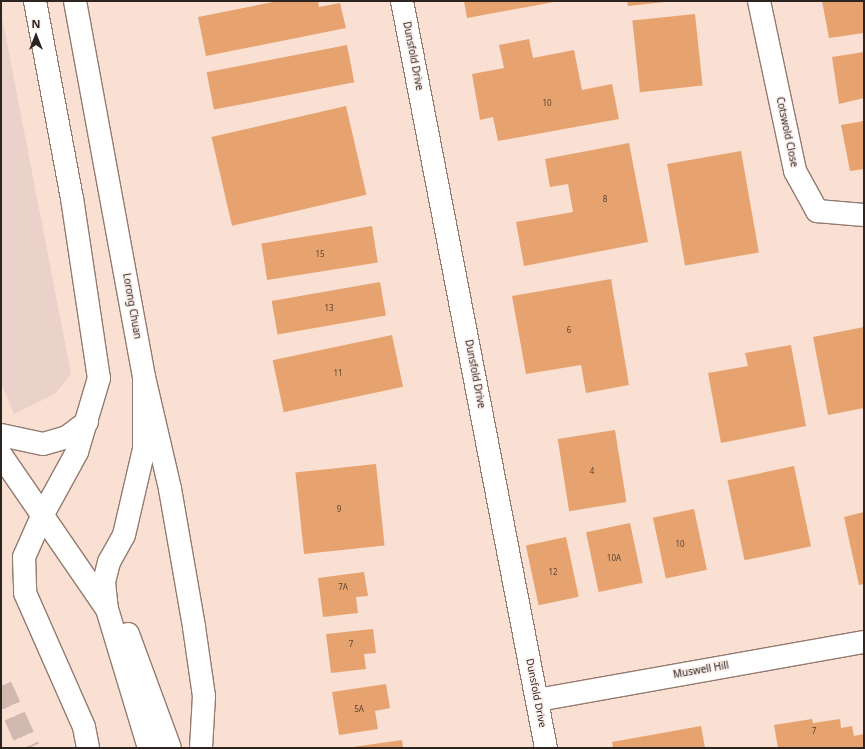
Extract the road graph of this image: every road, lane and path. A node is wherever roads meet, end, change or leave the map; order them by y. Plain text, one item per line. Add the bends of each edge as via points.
1 (35, 1) edge
2 (75, 1) edge
3 (402, 1) edge
4 (759, 1) edge
5 (864, 215) edge
6 (144, 377) junction
7 (86, 422) junction
8 (1, 435) edge
9 (1, 455) edge
10 (43, 514) junction
11 (107, 609) junction
12 (864, 642) edge
13 (538, 700) junction
14 (88, 748) edge
15 (149, 748) edge
16 (170, 748) edge
17 (201, 748) edge
18 (546, 748) edge

1 - 7 main road via 72,198 99,378
2 - 6 main road, Lorong Chuan
3 - 13 main road, Dunsfold Drive
4 - 5 main road, Cotswold Close via 795,171 817,211
6 - 11 main road, Lorong Chuan via 144,449 124,535 106,575
6 - 17 main road via 170,489 194,627 204,696
7 - 8 main road via 67,437 43,444
7 - 10 main road via 77,452
9 - 10 main road
10 - 11 main road
10 - 14 main road via 24,557 25,593 84,727
11 - 15 main road
11 - 16 main road via 120,614
12 - 13 main road, Muswell Hill
13 - 18 main road, Dunsfold Drive

